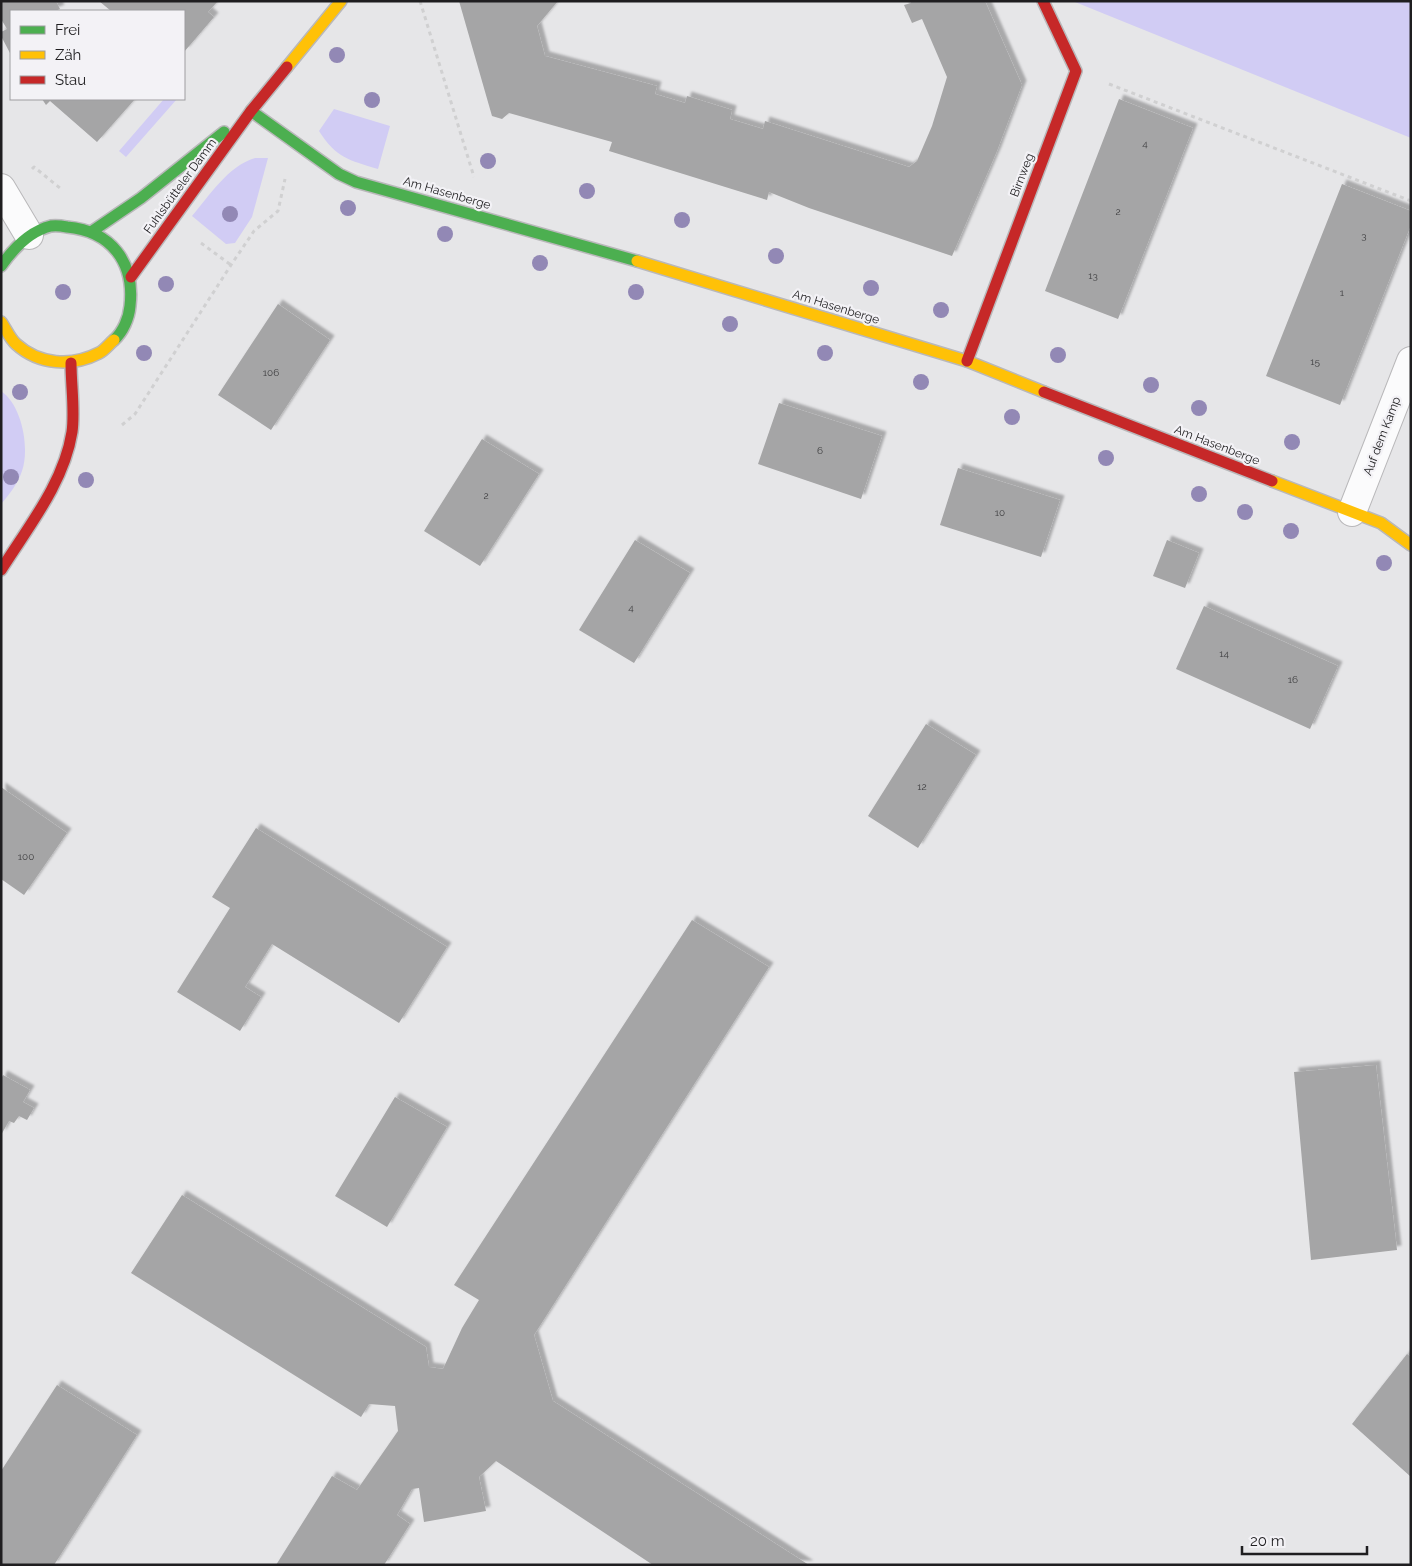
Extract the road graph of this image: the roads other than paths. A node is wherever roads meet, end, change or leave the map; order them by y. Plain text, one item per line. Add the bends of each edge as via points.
1 (341, 1) edge
2 (1043, 1) edge
3 (251, 111) junction
4 (1, 188) edge
5 (92, 232) junction
6 (29, 235) junction
7 (1, 266) edge
8 (131, 277) junction
9 (1, 322) edge
10 (1411, 361) edge
11 (967, 362) junction
12 (71, 363) junction
13 (1352, 512) junction
14 (1411, 545) edge
15 (1, 570) edge

1 - 3 street, Fuhlsbütteler Damm
2 - 11 street, Birnweg via 1076,71
3 - 5 street, Fuhlsbütteler Damm via 141,198
3 - 8 street, Fuhlsbütteler Damm
3 - 11 street, Am Hasenberge via 339,174 356,182 674,272
4 - 6 street
5 - 6 street via 79,226 53,226
5 - 8 street via 120,254
6 - 7 street via 12,249
8 - 12 street via 133,303 125,327 109,347
9 - 12 street via 16,349 40,359
10 - 13 street, Auf dem Kamp
11 - 13 street, Am Hasenberge
12 - 15 street via 72,430 68,455 43,504
13 - 14 street, Am Hasenberge via 1381,523

